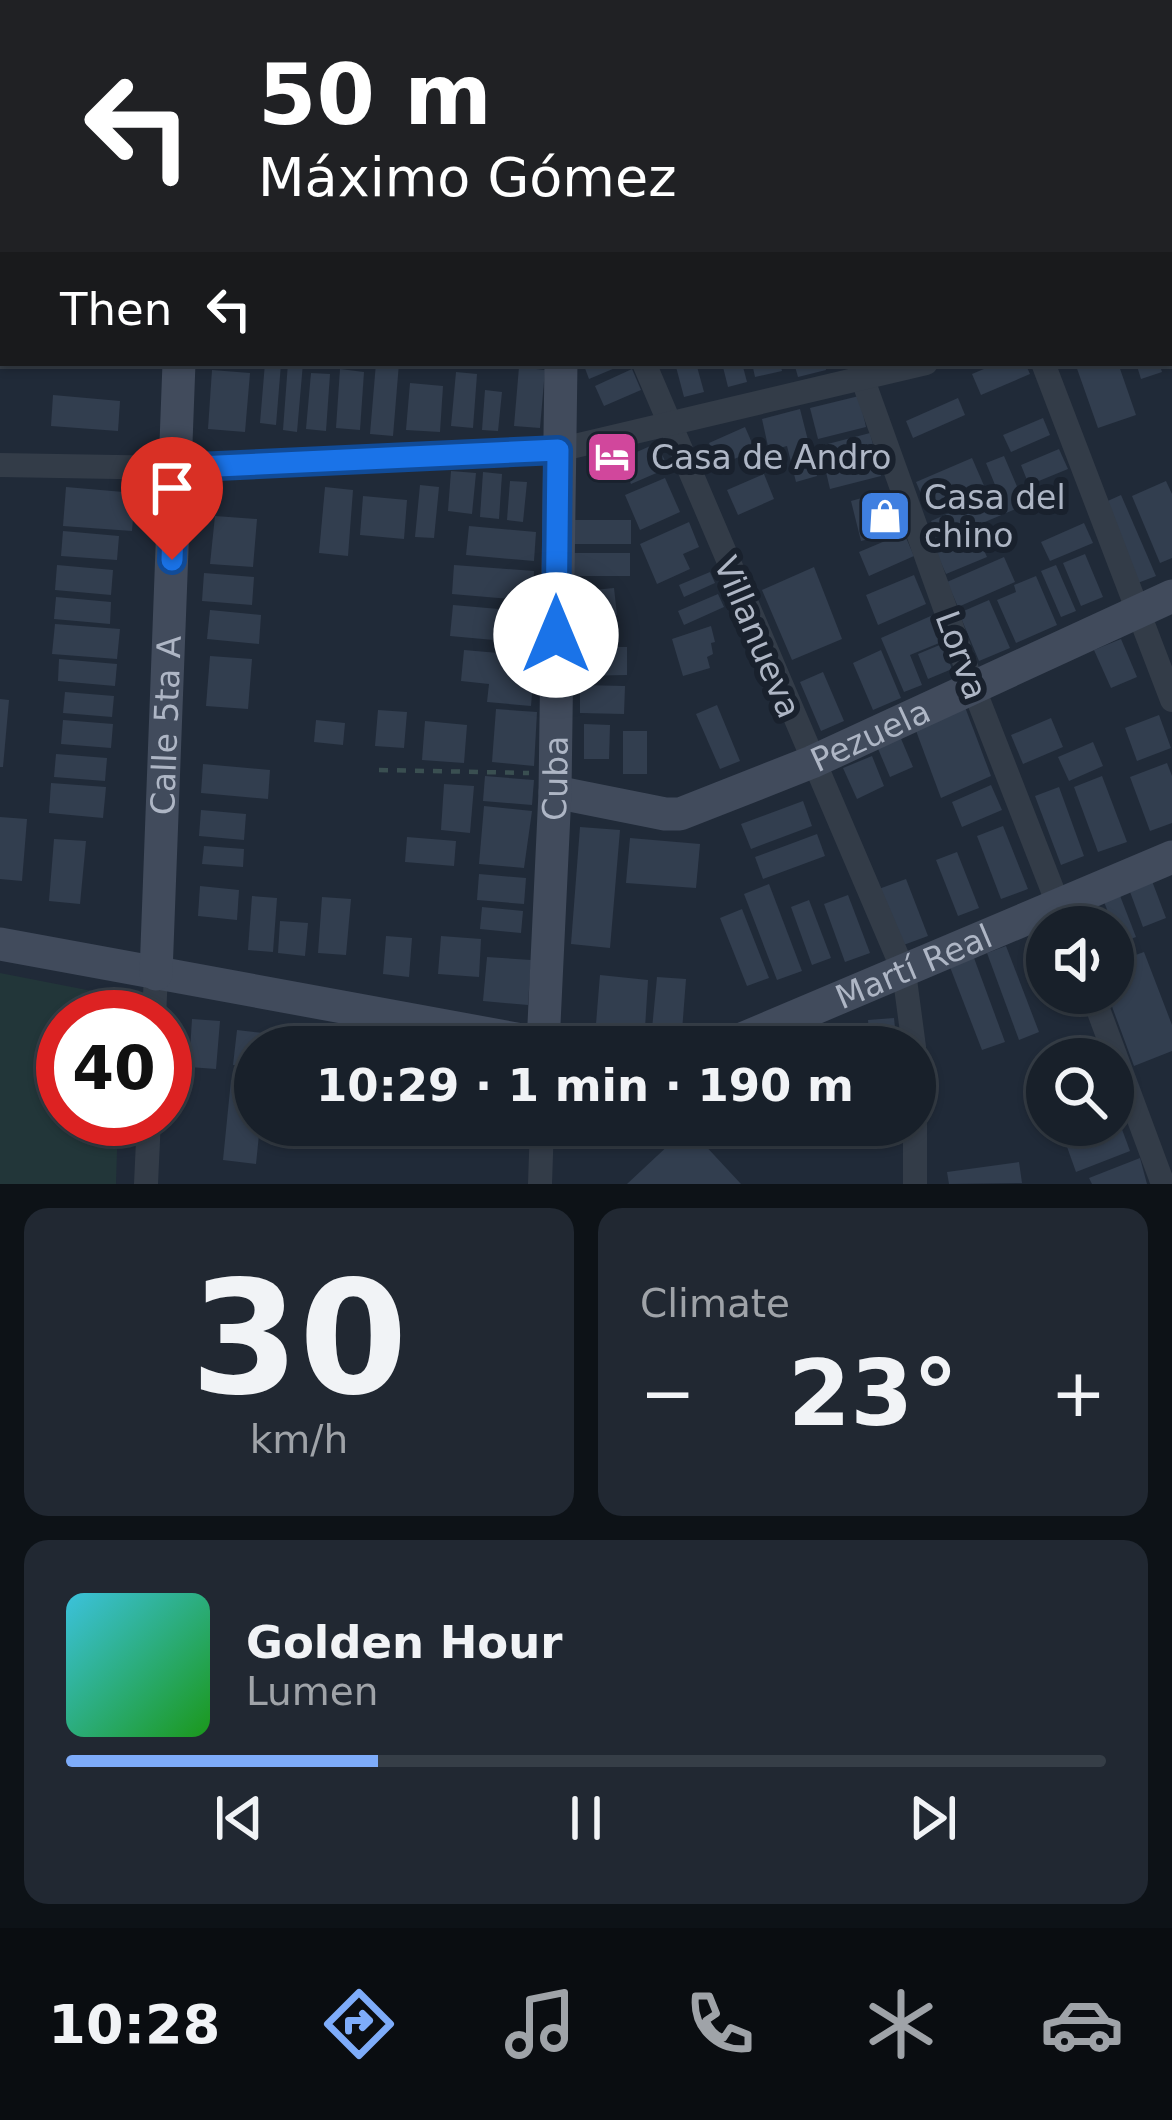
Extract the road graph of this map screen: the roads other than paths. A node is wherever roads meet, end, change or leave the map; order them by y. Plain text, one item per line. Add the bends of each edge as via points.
1 (179, 366) edge
2 (561, 366) edge
3 (645, 366) edge
4 (915, 366) edge
5 (1044, 366) edge
6 (863, 380) junction
7 (668, 425) junction
8 (558, 450) junction
9 (0, 465) edge
10 (175, 468) junction
11 (1172, 596) edge
12 (1138, 611) junction
13 (974, 689) junction
14 (1172, 700) edge
15 (812, 762) junction
16 (555, 783) junction
17 (1172, 857) edge
18 (1059, 906) edge
19 (1080, 906) edge
20 (1026, 928) edge
21 (0, 944) edge
22 (904, 972) junction
23 (157, 974) junction
24 (156, 990) edge
25 (1100, 1014) edge
26 (441, 1026) edge
27 (550, 1026) edge
28 (773, 1026) edge
29 (911, 1026) edge
30 (148, 1146) edge
31 (541, 1146) edge
32 (915, 1146) edge
33 (146, 1184) edge
34 (540, 1184) edge
35 (915, 1184) edge
36 (1163, 1184) edge

1 - 10 main road, Calle 5ta A
2 - 8 main road, Cuba
3 - 7 street, Villanueva
4 - 6 street
5 - 12 street
6 - 7 street
6 - 13 street, Lorva
7 - 8 street
7 - 15 street, Villanueva
8 - 10 street
8 - 16 main road, Cuba
9 - 10 street
10 - 23 main road, Calle 5ta A
11 - 12 main road, Pezuela
12 - 13 main road, Pezuela
12 - 14 street
13 - 15 main road, Pezuela
13 - 18 street, Lorva
15 - 16 main road, Pezuela via 680,814
15 - 22 street, Villanueva
16 - 27 main road, Cuba
17 - 19 main road, Martí Real
20 - 22 main road, Martí Real
21 - 23 main road
22 - 28 main road, Martí Real
22 - 29 street, Villanueva
23 - 24 street, Calle 5ta A
23 - 26 main road
25 - 36 street
30 - 33 street
31 - 34 street
32 - 35 street

